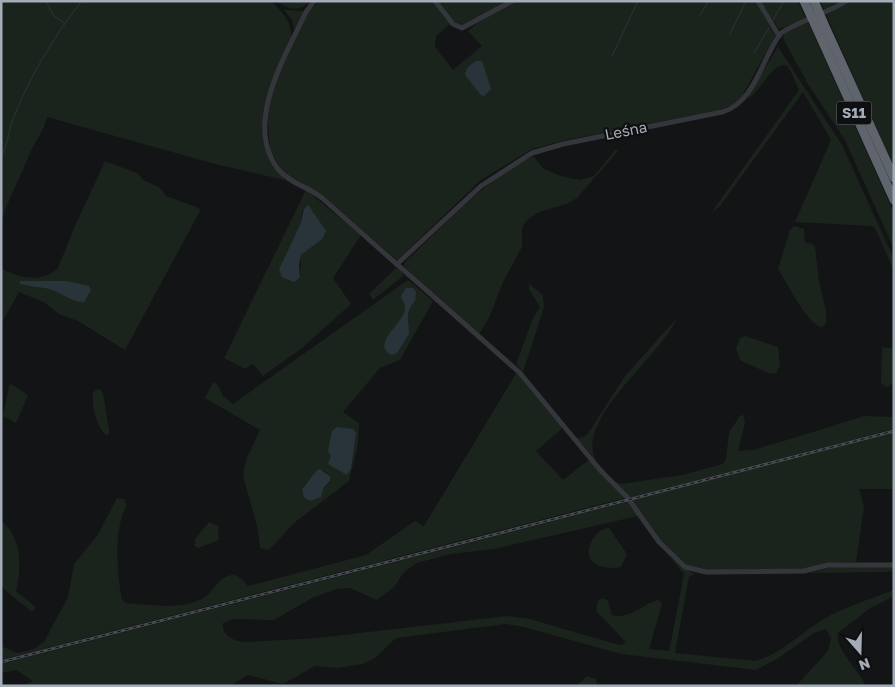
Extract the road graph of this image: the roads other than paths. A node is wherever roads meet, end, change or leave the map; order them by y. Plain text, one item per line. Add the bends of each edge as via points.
1 (314, 1) edge
2 (435, 1) edge
3 (512, 1) edge
4 (758, 1) edge
5 (804, 1) edge
6 (814, 1) edge
7 (846, 1) edge
8 (819, 23) junction
9 (779, 36) junction
10 (894, 178) edge
11 (894, 200) edge
12 (397, 264) junction
13 (894, 565) edge

1 - 12 street via 266,100 269,151 274,164 285,176 314,192
2 - 3 street via 453,24 462,28
4 - 9 street
5 - 8 highway, S11, bridge
6 - 8 highway, S11, bridge
7 - 9 street, Leśna via 784,30
8 - 10 highway, S11
8 - 11 highway, S11
9 - 12 street, Leśna via 746,95 734,107 532,153 481,186
12 - 13 street via 520,373 600,470 627,497 660,542 685,567 706,572 804,572 828,565

